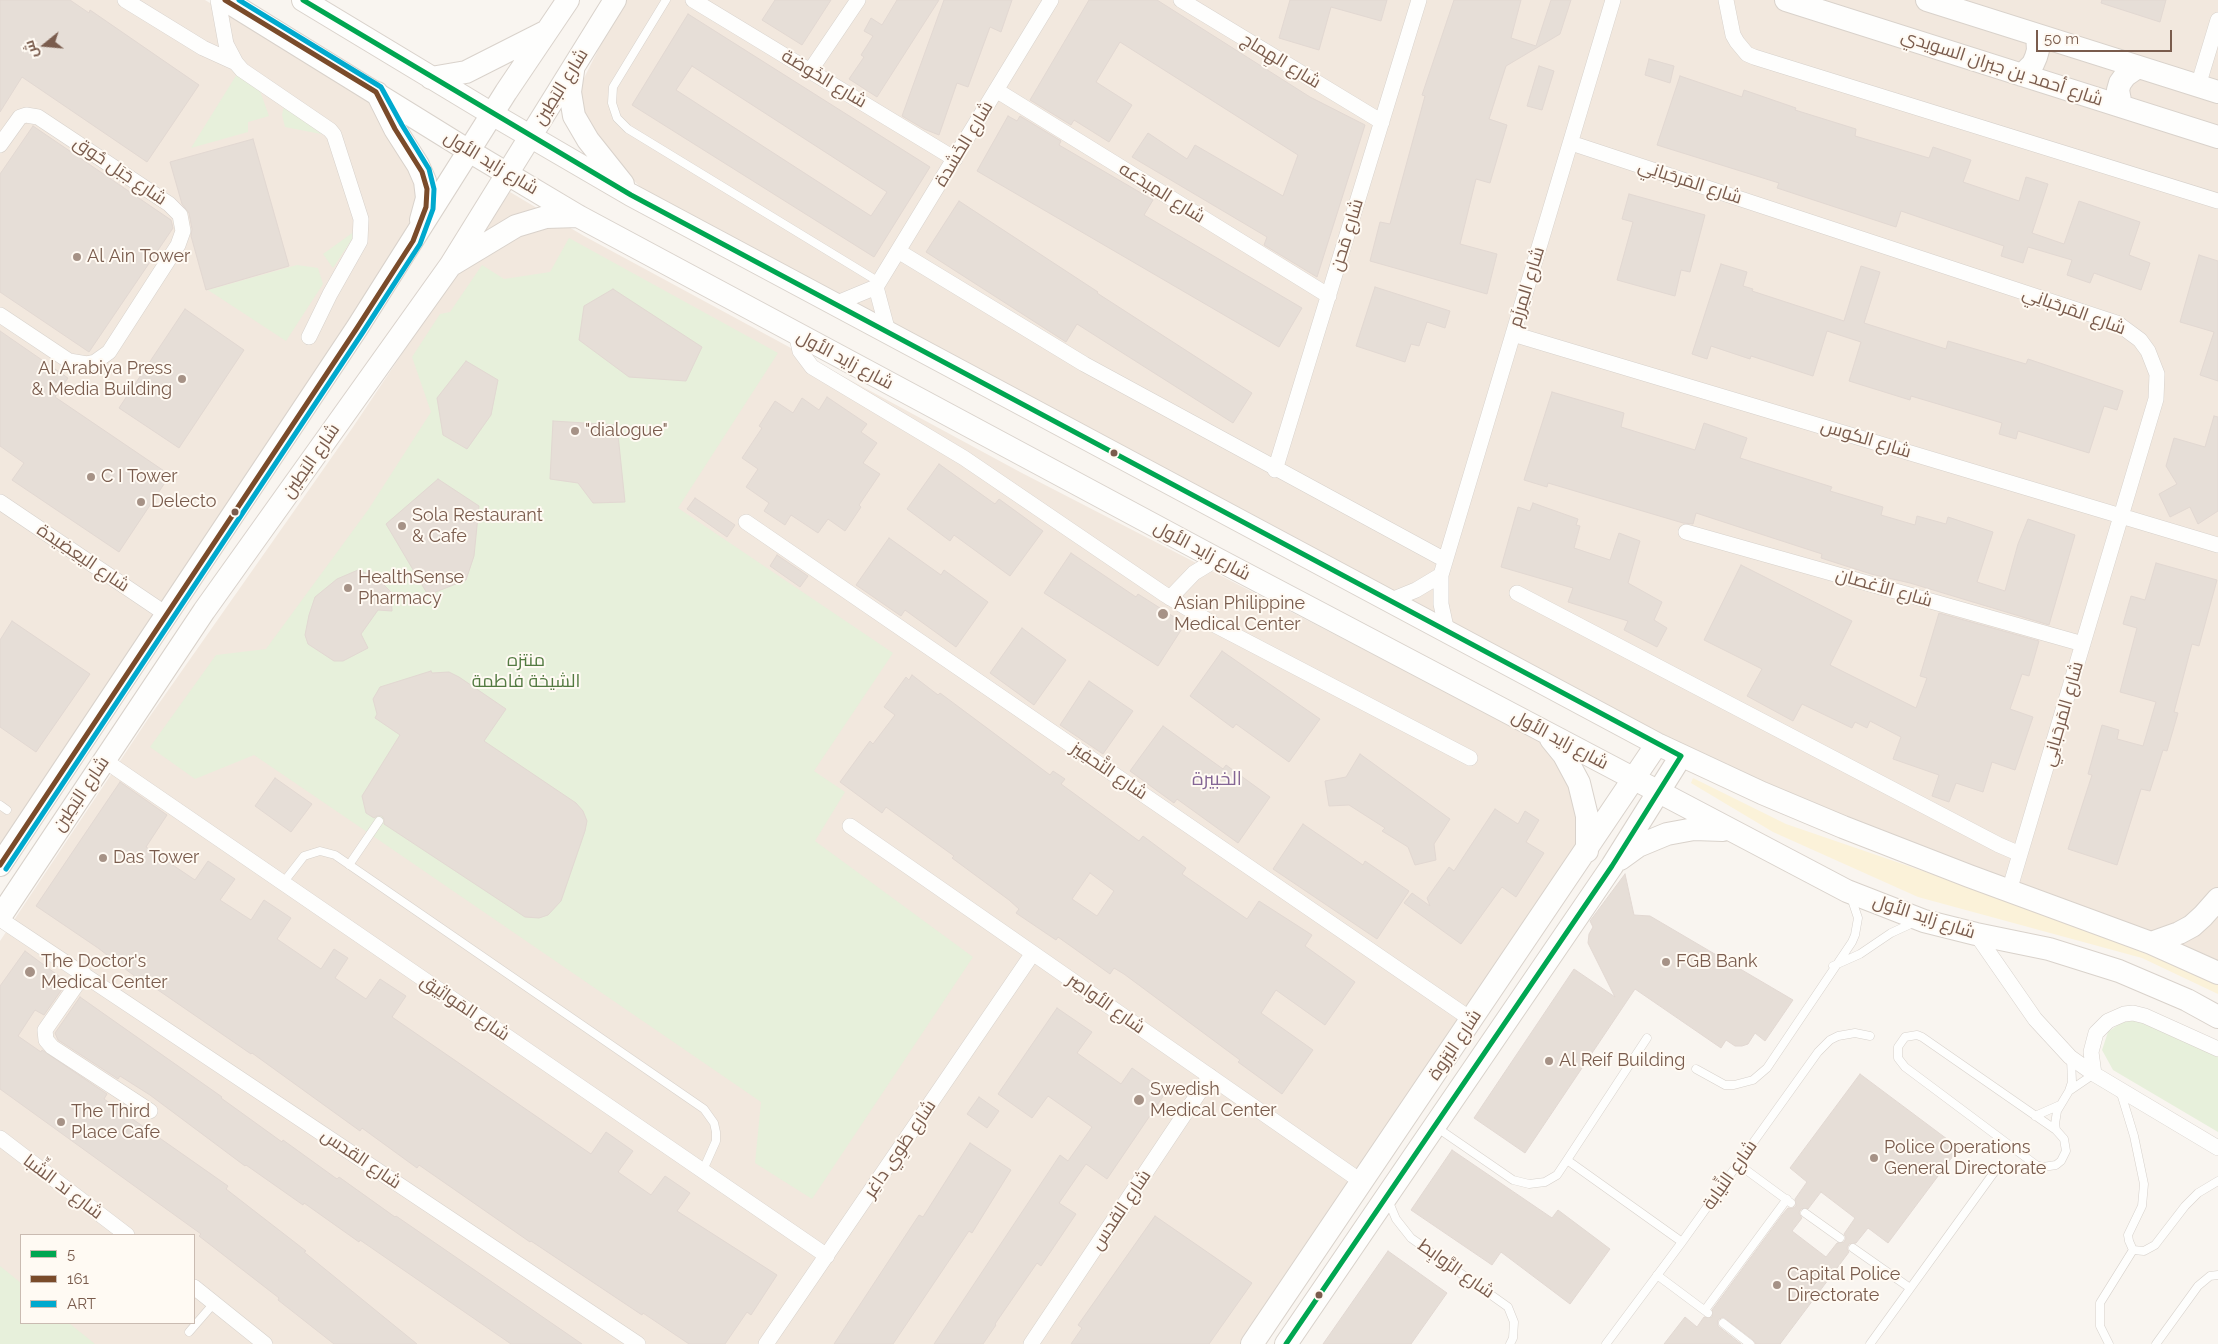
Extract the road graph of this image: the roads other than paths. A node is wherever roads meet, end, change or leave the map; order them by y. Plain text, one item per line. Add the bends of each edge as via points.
1 (125, 0) edge
2 (218, 0) edge
3 (225, 0) edge
4 (303, 0) edge
5 (568, 0) edge
6 (615, 0) edge
7 (666, 0) edge
8 (693, 0) edge
9 (858, 0) edge
10 (1051, 0) edge
11 (1181, 0) edge
12 (1419, 0) edge
13 (1613, 0) edge
14 (1726, 0) edge
15 (1786, 0) edge
16 (1927, 0) edge
17 (2218, 20) edge
18 (550, 29) junction
19 (2037, 35) junction
20 (236, 63) junction
21 (574, 66) junction
22 (2138, 67) junction
23 (810, 71) junction
24 (2022, 75) junction
25 (432, 78) junction
26 (2208, 89) edge
27 (996, 90) junction
28 (376, 92) junction
29 (2121, 106) junction
30 (492, 114) junction
31 (1382, 122) junction
32 (531, 136) junction
33 (2218, 137) edge
34 (1571, 142) junction
35 (0, 145) edge
36 (469, 151) junction
37 (955, 158) junction
38 (507, 174) junction
39 (632, 195) junction
40 (2216, 198) edge
41 (578, 216) junction
42 (413, 241) junction
43 (898, 251) junction
44 (450, 266) junction
45 (878, 285) junction
46 (1329, 296) junction
47 (835, 304) junction
48 (0, 315) edge
49 (888, 332) junction
50 (796, 333) junction
51 (1513, 334) junction
52 (309, 338) dead end
53 (1275, 470) junction
54 (0, 502) edge
55 (2121, 516) junction
56 (746, 522) dead end
57 (1686, 532) dead end
58 (2218, 546) edge
59 (1217, 559) junction
60 (1443, 568) junction
61 (1517, 593) dead end
62 (1170, 598) junction
63 (1389, 600) junction
64 (166, 614) junction
65 (1447, 632) junction
66 (2083, 644) junction
67 (1543, 731) junction
68 (1657, 744) junction
69 (1682, 756) junction
70 (1470, 758) dead end
71 (104, 760) junction
72 (1634, 780) junction
73 (1658, 793) junction
74 (0, 805) edge
75 (7, 810) dead end
76 (379, 821) dead end
77 (850, 826) dead end
78 (1736, 832) junction
79 (1587, 850) junction
80 (2020, 854) junction
81 (0, 865) edge
82 (349, 865) junction
83 (1612, 866) junction
84 (283, 882) junction
85 (1847, 891) junction
86 (2009, 891) junction
87 (2218, 899) edge
88 (0, 918) edge
89 (1924, 921) junction
90 (1976, 934) junction
91 (2151, 943) junction
92 (1033, 953) junction
93 (1834, 966) junction
94 (84, 974) junction
95 (2218, 974) edge
96 (2218, 998) edge
97 (2187, 1000) junction
98 (2218, 1017) edge
99 (1472, 1020) junction
100 (1870, 1036) dead end
101 (1647, 1038) dead end
102 (2218, 1049) edge
103 (2070, 1057) junction
104 (1696, 1069) dead end
105 (2094, 1074) junction
106 (1210, 1076) junction
107 (2120, 1090) junction
108 (2069, 1091) junction
109 (2060, 1105) junction
110 (150, 1111) dead end
111 (2036, 1116) junction
112 (1435, 1126) junction
113 (2056, 1130) junction
114 (0, 1138) edge
115 (2218, 1148) edge
116 (1567, 1160) junction
117 (1738, 1164) junction
118 (703, 1170) junction
119 (1995, 1171) dead end
120 (2218, 1181) edge
121 (1362, 1182) junction
122 (1387, 1196) junction
123 (1805, 1213) dead end
124 (125, 1234) edge
125 (1840, 1238) dead end
126 (1682, 1242) junction
127 (1853, 1248) dead end
128 (2133, 1250) junction
129 (827, 1256) junction
130 (1657, 1275) junction
131 (2218, 1275) edge
132 (195, 1288) edge
133 (1910, 1288) junction
134 (215, 1302) junction
135 (1723, 1324) dead end
136 (190, 1332) dead end
137 (265, 1344) edge
138 (638, 1344) edge
139 (766, 1344) edge
140 (1031, 1344) edge
141 (1252, 1344) edge
142 (1286, 1344) edge
143 (1510, 1344) edge
144 (1606, 1344) edge
145 (1750, 1344) edge
146 (1870, 1344) edge
147 (2109, 1344) edge
148 (2156, 1344) edge

1 - 20 street via 203,48
2 - 20 street via 226,44
3 - 28 main road, شارع زايد الأول
4 - 25 main road
5 - 18 main road, شارع البَطِين
6 - 21 main road, شارع البَطِين
7 - 45 lane via 613,87 612,103 617,118 628,129
8 - 23 street, شارع الخَوضة
9 - 23 street
10 - 27 street, شارع الخَشدة
11 - 31 street, شارع الهِماج
12 - 31 street, شارع مَحن
13 - 34 street, شارع المِرزَم
14 - 40 street via 1733,35 1747,54 1754,57
15 - 24 main road, شارع أحمد بن جبران السويدي
16 - 19 main road
17 - 26 street
18 - 25 main road via 466,72
18 - 30 main road, شارع البَطِين
19 - 22 main road
19 - 24 main road via 2036,57
20 - 52 street via 330,130 362,219 360,241
21 - 32 main road, شارع البَطِين
21 - 39 main road via 570,92 574,116 588,140
22 - 26 main road
22 - 29 main road via 2124,76 2120,83
23 - 37 street, شارع الخَوضة
24 - 29 main road, شارع أحمد بن جبران السويدي
25 - 30 main road
27 - 37 street, شارع الخَشدة
27 - 46 street, شارع المِيدَعه
28 - 36 main road, شارع زايد الأول
28 - 42 main road via 425,181 426,207
29 - 33 main road, شارع أحمد بن جبران السويدي
30 - 32 main road
30 - 36 main road, شارع البَطِين
31 - 46 street, شارع مَحن
32 - 38 main road, شارع البَطِين
32 - 39 main road
34 - 51 street, شارع المِرزَم
34 - 55 street, شارع المَرحَبانِي via 2130,330 2148,351 2158,387
35 - 48 street, شارع جَبَل حُوق via 20,118 38,117 169,204 180,216 183,231 178,245 109,352 95,362 69,362
36 - 38 main road, شارع زايد الأول
36 - 42 main road, شارع البَطِين
37 - 43 street, شارع الخَشدة
38 - 41 main road, شارع زايد الأول
38 - 44 main road, شارع البَطِين
39 - 47 main road
41 - 44 main road via 546,217 516,226
41 - 50 main road, شارع زايد الأول
42 - 64 main road, شارع البَطِين
43 - 45 street, شارع الخَشدة
43 - 53 street via 1084,364
44 - 71 main road, شارع البَطِين via 204,611
45 - 47 street
45 - 49 street
46 - 53 street, شارع مَحن
47 - 49 main road
49 - 63 main road
50 - 59 main road, شارع زايد الأول
50 - 62 street via 800,352 812,367 964,458
51 - 55 street, شارع الكوس
51 - 60 street, شارع المِرزَم
53 - 60 street
54 - 64 street, شارع اليعِضِيدة
55 - 58 street, شارع الكوس
55 - 66 street, شارع المَرحَبانِي
56 - 99 street, شارع التَّحفِيز
57 - 66 street, شارع الأغصان
59 - 62 street via 1194,573
59 - 67 main road, شارع زايد الأول
60 - 63 street via 1416,590
60 - 65 street, شارع المِرزَم via 1441,604
61 - 80 street
62 - 70 street via 1215,625
63 - 65 main road
64 - 81 main road, شارع البَطِين
65 - 68 main road
66 - 80 street, شارع المَرحَبانِي
67 - 72 main road, شارع زايد الأول
67 - 79 main road via 1564,755 1579,784 1587,816
68 - 69 main road
68 - 72 main road, شارع اليَزوة
69 - 73 main road, شارع اليَزوة
69 - 86 main road via 1843,827
71 - 84 street, شارع المَواثِيق
71 - 88 main road, شارع البَطِين
72 - 73 main road, شارع زايد الأول
72 - 79 main road, شارع اليَزوة
73 - 78 main road, شارع زايد الأول
73 - 83 main road, شارع اليَزوة
74 - 75 lane
76 - 82 lane
77 - 92 street, شارع الأواصِر
78 - 83 main road via 1709,829 1667,834 1638,846
78 - 85 main road, شارع زايد الأول
79 - 99 main road, شارع اليَزوة
80 - 86 street, شارع المَرحَبانِي
82 - 84 lane via 328,852 312,852 298,861
82 - 118 lane via 704,1109 716,1132 713,1149
83 - 112 main road, شارع اليَزوة
84 - 118 street, شارع المَواثِيق
85 - 89 main road, شارع زايد الأول
85 - 93 lane via 1856,908 1857,927 1852,942
86 - 91 main road
87 - 91 main road via 2192,926
88 - 94 street, شارع القدس
89 - 90 main road, شارع زايد الأول
89 - 93 lane via 1891,933 1860,954
90 - 97 main road, شارع زايد الأول via 2084,959
90 - 103 street via 2035,1019
91 - 95 main road
92 - 106 street, شارع الأواصِر
92 - 129 street, شارع طَوِي داغِر
93 - 104 lane via 1761,1075 1744,1084 1725,1085
94 - 110 street via 45,1030 46,1040
94 - 138 street, شارع القدس
96 - 97 main road
97 - 98 main road, شارع زايد الأول
99 - 121 main road, شارع اليَزوة
100 - 117 lane, شارع النِّيابة via 1846,1034 1825,1044
101 - 116 lane
102 - 105 street via 2145,1016 2124,1014 2108,1021 2096,1034 2091,1052
103 - 105 street
103 - 108 lane
105 - 107 street
105 - 108 lane
106 - 121 street, شارع الأواصِر
106 - 140 street, شارع القدس
107 - 115 street
107 - 128 lane via 2144,1184 2142,1206 2128,1236
108 - 109 lane
109 - 111 lane
109 - 113 lane via 2055,1117
111 - 113 lane
111 - 113 lane via 1922,1037 1911,1035 1901,1042 1897,1052 1905,1067 2036,1165 2049,1168 2064,1156 2064,1139
112 - 116 lane via 1521,1183 1537,1184 1552,1179
112 - 122 main road, شارع اليَزوة
114 - 124 street, شارع ند الشِّبا
116 - 126 lane
117 - 126 lane, شارع النِّيابة
117 - 130 lane via 1789,1201 1706,1311
118 - 129 street, شارع المَواثِيق
119 - 133 lane
120 - 128 lane via 2198,1193 2185,1206 2155,1246 2144,1251
121 - 141 main road, شارع اليَزوة
122 - 142 main road, شارع اليَزوة
122 - 143 lane, شارع الرَّوابِط via 1396,1219 1411,1238 1508,1307 1514,1322
123 - 125 lane
126 - 130 lane, شارع النِّيابة
127 - 133 lane
128 - 147 lane via 2100,1303 2100,1326
129 - 139 street, شارع طَوِي داغِر
130 - 144 lane, شارع النِّيابة
131 - 148 lane via 2210,1276 2198,1286
132 - 134 street
133 - 146 lane
134 - 136 lane
134 - 137 street
135 - 145 lane

